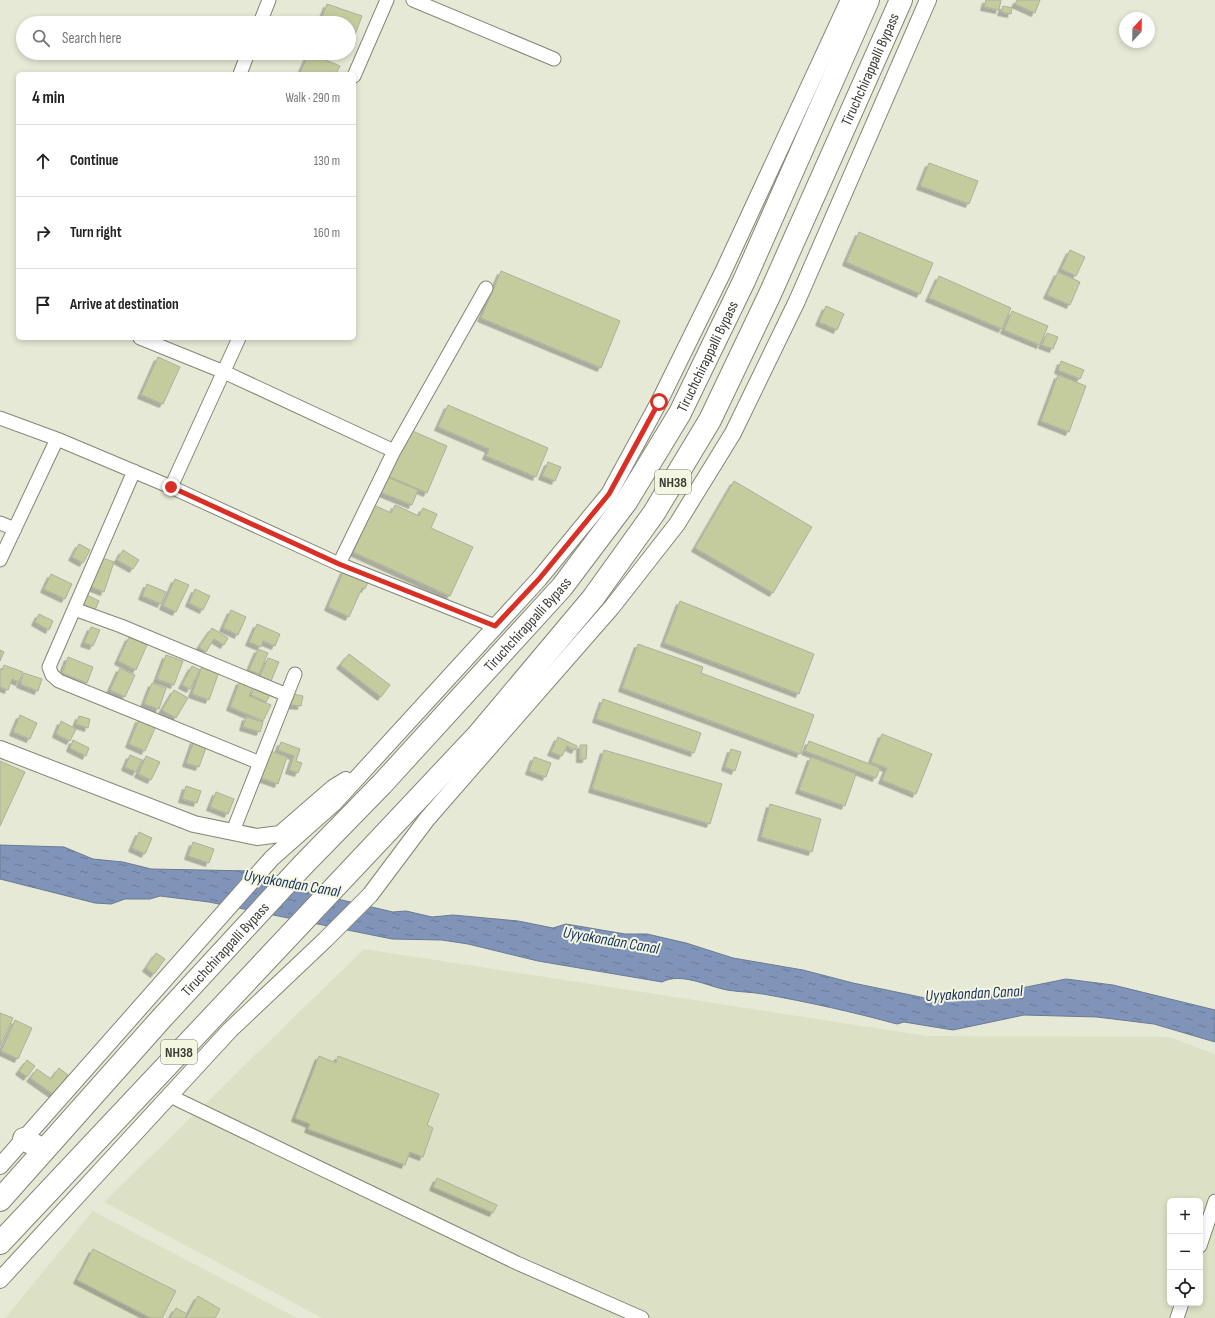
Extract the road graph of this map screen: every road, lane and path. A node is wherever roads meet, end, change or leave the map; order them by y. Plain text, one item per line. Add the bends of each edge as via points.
1 (269, 0) edge
2 (387, 0) edge
3 (413, 0) edge
4 (848, 0) edge
5 (868, 0) edge
6 (901, 0) edge
7 (928, 0) edge
8 (263, 16) edge
9 (245, 60) edge
10 (554, 60) dead end
11 (241, 72) edge
12 (356, 72) edge
13 (486, 288) dead end
14 (145, 340) edge
15 (239, 340) edge
16 (224, 372) junction
17 (0, 418) edge
18 (57, 439) junction
19 (394, 452) junction
20 (134, 471) junction
21 (171, 487) junction
22 (0, 523) edge
23 (15, 529) junction
24 (0, 560) edge
25 (339, 564) junction
26 (74, 609) junction
27 (495, 626) junction
28 (295, 674) dead end
29 (287, 695) junction
30 (0, 749) edge
31 (260, 763) junction
32 (368, 766) junction
33 (233, 831) junction
34 (170, 1096) junction
35 (24, 1139) junction
36 (43, 1150) junction
37 (0, 1166) edge
38 (5, 1195) edge
39 (1215, 1200) edge
40 (1203, 1237) edge
41 (0, 1243) edge
42 (0, 1280) edge
43 (1181, 1306) edge
44 (642, 1318) edge
45 (1177, 1318) edge

1 - 8 street
2 - 12 street
3 - 10 street
4 - 27 street via 723,272 659,402 609,494 539,579
5 - 36 highway, Tiruchchirappalli Bypass / NH38 via 744,281 680,413 626,502 562,587 382,784 302,866
6 - 41 highway, Tiruchchirappalli Bypass / NH38 via 770,294 710,420 654,513 593,598 478,735
7 - 34 street via 797,301 733,433 681,517 612,607 427,819 370,895 230,1030
9 - 11 street
13 - 19 street
14 - 16 street
15 - 16 street
16 - 19 street
16 - 21 street
17 - 18 street
18 - 20 street
18 - 23 street
19 - 25 street
20 - 21 street
20 - 26 street
21 - 25 street
22 - 23 street
23 - 24 street
25 - 27 street
26 - 29 street
26 - 31 street via 49,668 59,681
27 - 32 street
28 - 29 street
29 - 31 street
30 - 33 street via 194,824
31 - 33 street
32 - 33 street via 333,788 280,834 257,837
32 - 35 street via 334,803 272,858
34 - 42 street
34 - 44 street via 517,1263
35 - 36 highway
35 - 37 street
36 - 38 highway, NH38
39 - 40 street
43 - 45 street

